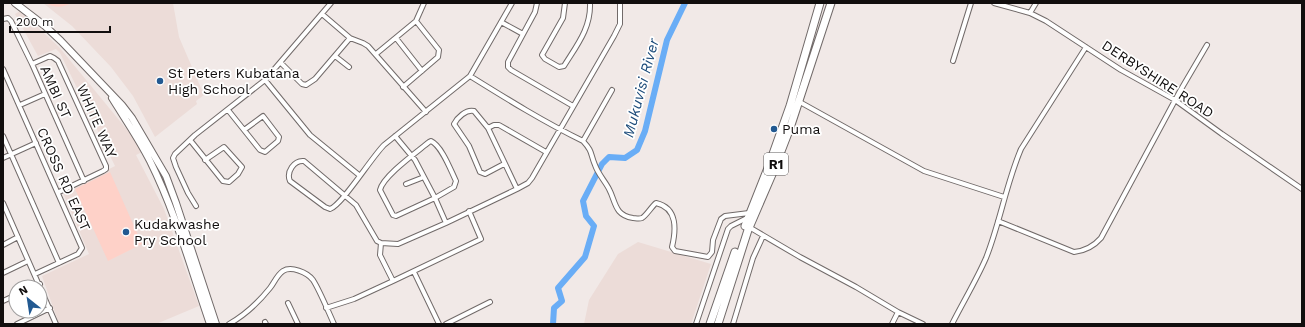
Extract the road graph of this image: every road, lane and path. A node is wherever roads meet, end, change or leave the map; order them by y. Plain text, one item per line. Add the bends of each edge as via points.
1 (15, 3) edge
2 (331, 3) edge
3 (424, 3) edge
4 (512, 3) edge
5 (537, 3) edge
6 (565, 3) edge
7 (590, 3) edge
8 (620, 3) edge
9 (820, 3) edge
10 (832, 3) edge
11 (971, 3) edge
12 (994, 3) edge
13 (1036, 3) edge
14 (1030, 13) junction
15 (322, 14) junction
16 (3, 18) edge
17 (416, 21) junction
18 (501, 22) junction
19 (523, 34) junction
20 (350, 38) junction
21 (396, 38) junction
22 (1207, 45) dead end
23 (1086, 47) junction
24 (376, 54) junction
25 (335, 56) junction
26 (953, 62) dead end
27 (281, 63) junction
28 (32, 64) junction
29 (349, 67) dead end
30 (3, 69) edge
31 (422, 71) junction
32 (470, 76) junction
33 (265, 80) junction
34 (104, 87) junction
35 (403, 87) junction
36 (612, 90) dead end
37 (45, 94) junction
38 (793, 98) junction
39 (1175, 100) junction
40 (799, 102) junction
41 (20, 105) junction
42 (573, 106) junction
43 (228, 110) junction
44 (426, 112) junction
45 (488, 128) junction
46 (244, 130) junction
47 (560, 130) junction
48 (3, 136) edge
49 (395, 136) junction
50 (190, 140) junction
51 (583, 141) junction
52 (36, 143) junction
53 (546, 152) junction
54 (11, 154) junction
55 (412, 156) junction
56 (3, 158) edge
57 (205, 160) junction
58 (504, 164) junction
59 (360, 175) junction
60 (424, 177) junction
61 (84, 181) junction
62 (406, 184) dead end
63 (517, 189) junction
64 (1302, 189) edge
65 (59, 192) junction
66 (345, 194) junction
67 (1004, 197) junction
68 (435, 198) junction
69 (3, 203) edge
70 (196, 206) dead end
71 (469, 211) junction
72 (5, 214) edge
73 (748, 216) junction
74 (998, 221) junction
75 (446, 223) junction
76 (749, 227) junction
77 (763, 236) junction
78 (18, 237) junction
79 (381, 243) junction
80 (3, 245) edge
81 (28, 261) junction
82 (59, 263) junction
83 (414, 272) junction
84 (3, 273) edge
85 (35, 274) junction
86 (38, 279) edge
87 (394, 281) junction
88 (490, 302) dead end
89 (48, 303) edge
90 (288, 303) dead end
91 (50, 308) junction
92 (326, 308) junction
93 (898, 312) junction
94 (17, 324) edge
95 (56, 324) edge
96 (210, 324) edge
97 (216, 324) edge
98 (229, 324) edge
99 (298, 324) edge
100 (334, 324) edge
101 (439, 324) edge
102 (446, 324) edge
103 (696, 324) edge
104 (710, 324) edge
105 (718, 324) edge
106 (733, 324) edge
107 (892, 324) edge
108 (923, 324) edge
109 (952, 324) edge

1 - 34 main road via 45,26
2 - 15 street
3 - 17 street
4 - 18 street
5 - 19 street
6 - 7 street via 563,18 542,55 559,67 564,66 585,32
8 - 42 street via 620,24
9 - 38 highway, R1
10 - 40 highway, R1
11 - 26 street
12 - 14 street, DERBYSHIRE ROAD
13 - 14 street
14 - 23 street, DERBYSHIRE ROAD
15 - 20 street
15 - 27 street
16 - 28 street, AMBI ST via 11,21
17 - 21 street
17 - 31 street via 440,54
18 - 19 street
18 - 32 street
19 - 42 street via 508,62 508,67
20 - 24 street via 363,42
20 - 25 street
21 - 24 street
21 - 31 street
22 - 39 street
23 - 39 street, DERBYSHIRE ROAD
23 - 67 street via 1023,145
24 - 35 street
25 - 27 street via 315,79 306,85
25 - 29 street
27 - 33 street
28 - 37 street, AMBI ST
28 - 61 street, WHITE WAY via 50,56 58,61 106,166 106,169
30 - 41 street, CROSS RD EAST
31 - 35 street
32 - 44 street
32 - 47 street
33 - 43 street
33 - 59 street via 310,135
34 - 96 main road via 136,134 159,180
34 - 97 main road via 132,118 166,176
35 - 44 street
36 - 51 street
37 - 41 street
37 - 61 street, AMBI ST
38 - 40 street
38 - 73 highway, R1
39 - 64 street, DERBYSHIRE ROAD
39 - 74 street via 1096,243 1074,252
40 - 67 street via 924,171
40 - 76 highway, R1
41 - 52 street, CROSS RD EAST
42 - 47 street
43 - 46 street
43 - 50 street
44 - 49 street
45 - 53 street via 499,125
45 - 58 street
45 - 58 street via 474,111 470,110 454,123 469,146 480,172 485,174
46 - 46 street via 265,152 279,139 264,116
47 - 51 street
47 - 53 street
48 - 54 street
49 - 55 street
49 - 59 street via 380,149
50 - 57 street
50 - 70 street via 173,158
51 - 73 street via 591,151 595,165 617,208 625,216 640,219 656,203 664,204 674,216 675,236 672,248 675,251 708,256 712,252 721,219 725,216
52 - 54 street
52 - 65 street, CROSS RD EAST
53 - 63 street via 532,178
54 - 56 street
54 - 82 street
55 - 60 street
55 - 68 street via 429,142 434,143 443,154 456,185
55 - 68 street via 388,176 380,187 391,213 396,216
57 - 57 street via 226,182 242,168 224,147
58 - 63 street
59 - 66 street
60 - 62 street
60 - 68 street
61 - 65 street, WHITE WAY
63 - 71 street
65 - 82 street, CROSS RD EAST via 82,248 78,254
66 - 66 street via 304,161 300,160 289,171 290,180 325,207 334,208
66 - 79 street via 356,205 375,239
67 - 74 street
68 - 75 street
69 - 72 street
71 - 75 street
71 - 83 street via 481,239
72 - 78 street
73 - 103 street via 728,229
73 - 104 highway, R1
74 - 109 street via 986,258
75 - 79 street via 398,244
76 - 77 street
76 - 105 highway, R1
77 - 93 street
77 - 106 street via 753,258
78 - 80 street
78 - 81 street
79 - 87 street via 380,255
81 - 84 street
81 - 85 street
82 - 85 street, CROSS RD EAST
83 - 87 street
83 - 101 street
85 - 86 street
87 - 92 street
88 - 102 street
89 - 91 street
90 - 99 street
91 - 94 street
91 - 95 street
92 - 98 street via 310,276 296,270 286,270 248,312
92 - 100 street
93 - 107 street
93 - 108 street

